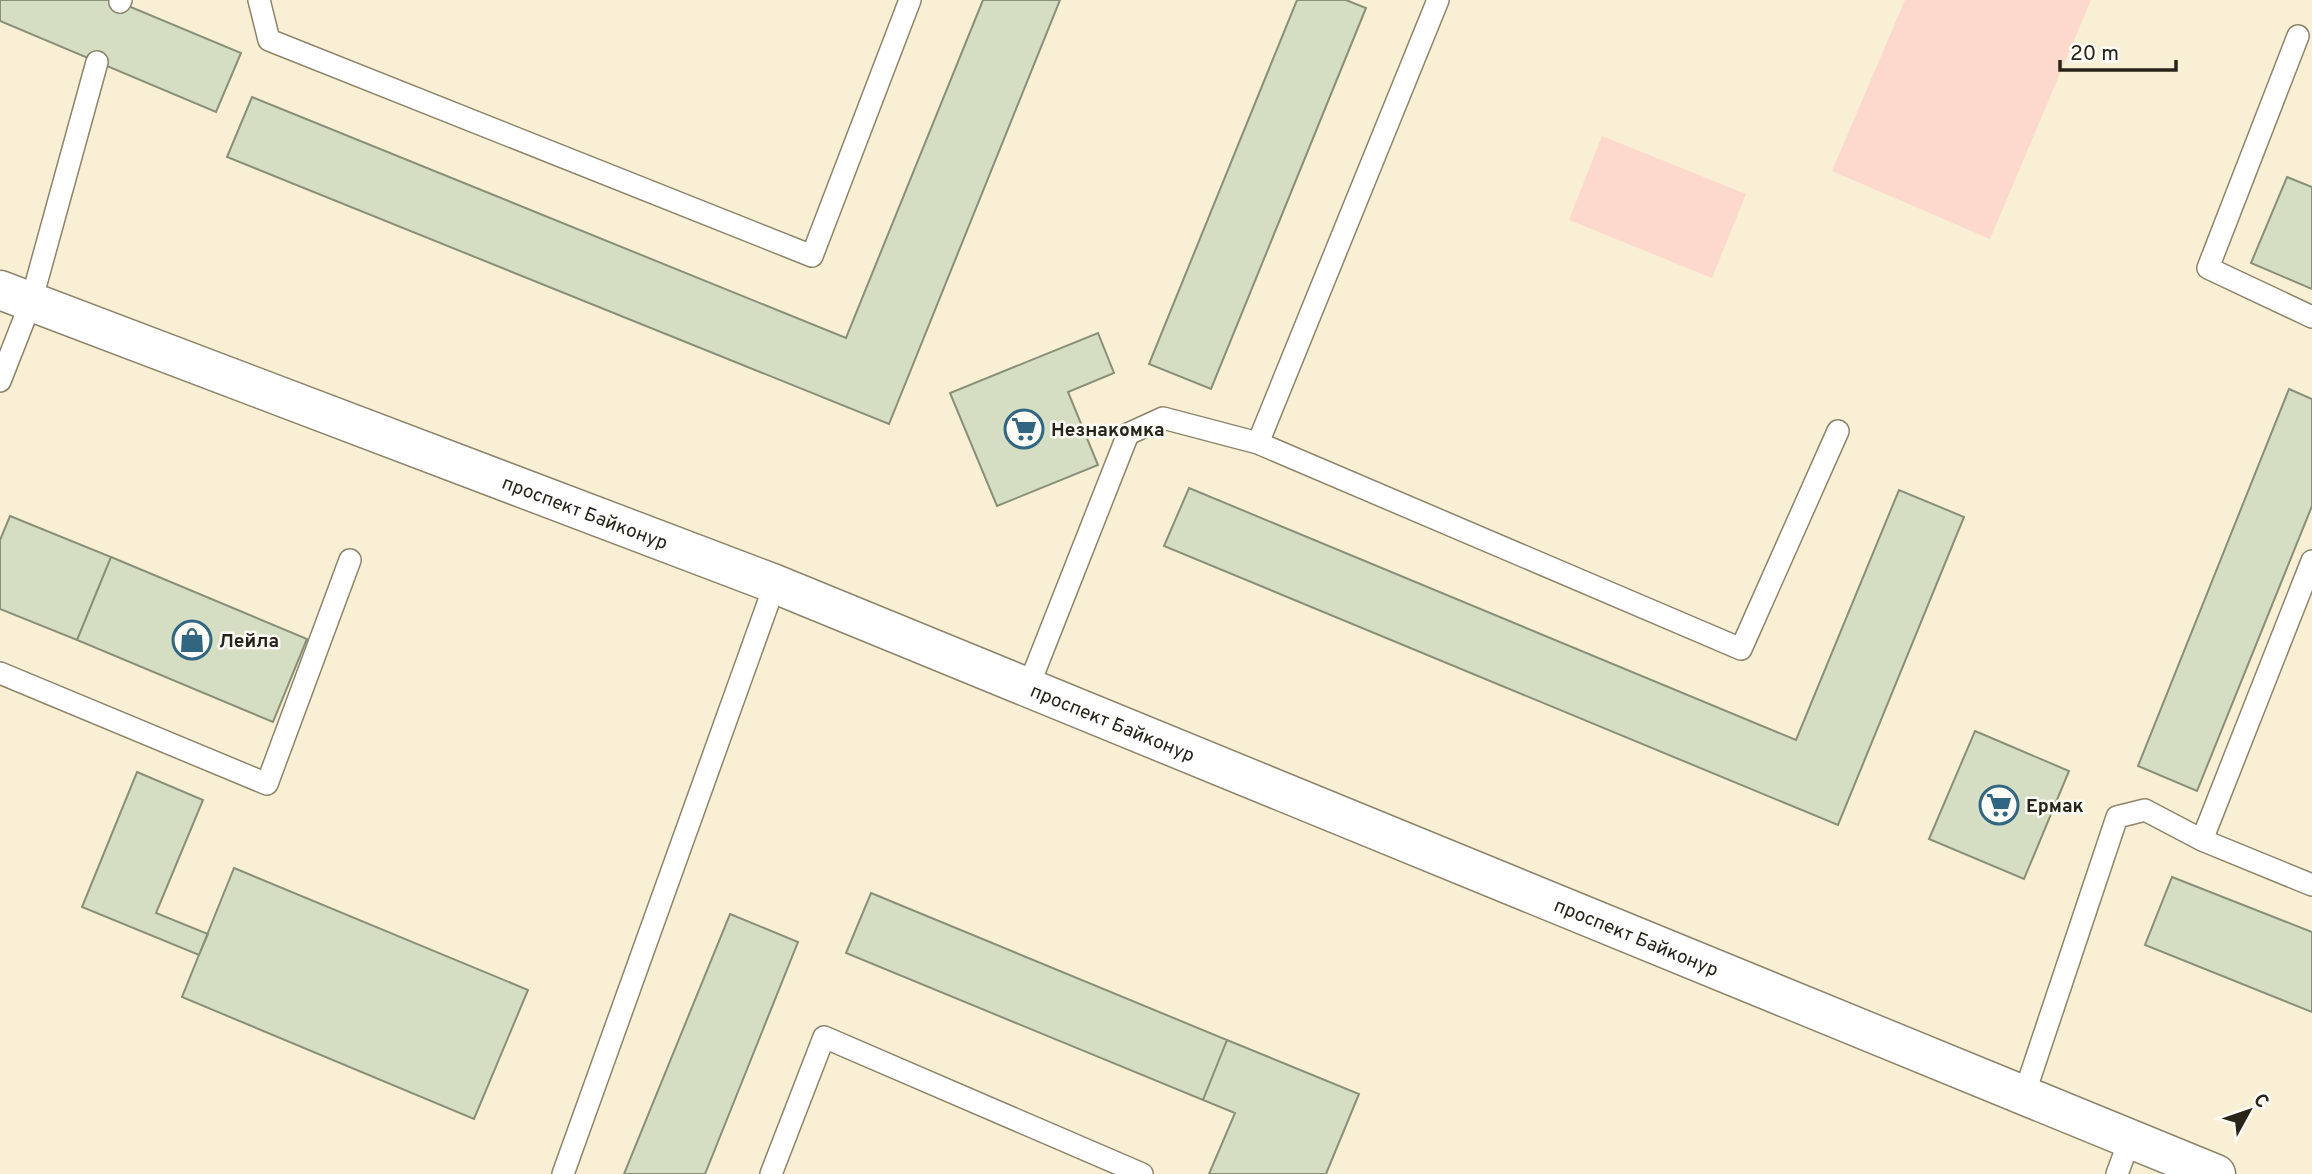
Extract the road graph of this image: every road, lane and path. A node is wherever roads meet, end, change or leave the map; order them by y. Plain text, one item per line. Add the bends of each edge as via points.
1 (259, 0) edge
2 (909, 0) edge
3 (1438, 0) edge
4 (2298, 36) dead end
5 (97, 62) dead end
6 (15, 296) edge
7 (2312, 317) edge
8 (0, 381) edge
9 (1838, 431) dead end
10 (1258, 443) junction
11 (350, 560) dead end
12 (2312, 561) edge
13 (775, 584) junction
14 (0, 673) edge
15 (1027, 690) junction
16 (2202, 840) junction
17 (2312, 885) edge
18 (2024, 1095) junction
19 (2130, 1139) junction
20 (563, 1174) edge
21 (771, 1174) edge
22 (1142, 1174) edge
23 (2117, 1174) edge
24 (2216, 1174) edge

1 - 2 lane via 269,40 812,256
3 - 10 lane
4 - 7 lane via 2208,268
5 - 6 lane
6 - 8 lane
6 - 13 street, проспект Байконур
9 - 10 lane via 1741,649
10 - 15 lane via 1163,418 1128,435
11 - 14 lane via 267,784
12 - 16 lane
13 - 15 street, проспект Байконур
13 - 20 lane
15 - 18 street, проспект Байконур
16 - 17 lane
16 - 18 lane via 2145,810 2117,817
18 - 19 street, проспект Байконур
19 - 23 lane
19 - 24 street, проспект Байконур
21 - 22 lane via 824,1037

